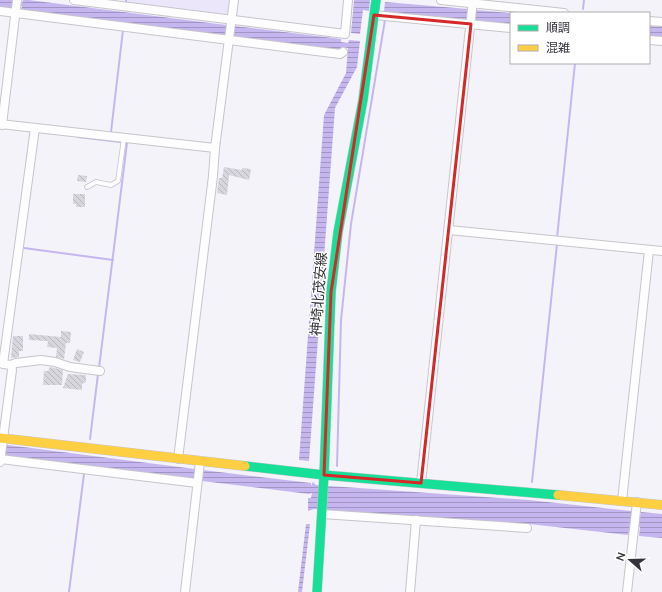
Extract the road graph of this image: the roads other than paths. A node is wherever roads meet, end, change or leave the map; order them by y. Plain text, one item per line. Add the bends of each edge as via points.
1 (74, 0) edge
2 (234, 0) edge
3 (348, 0) edge
4 (376, 0) edge
5 (441, 0) edge
6 (473, 1) edge
7 (17, 5) edge
8 (0, 11) edge
9 (553, 12) edge
10 (374, 15) junction
11 (232, 19) junction
12 (650, 21) edge
13 (662, 22) edge
14 (471, 24) junction
15 (510, 28) edge
16 (230, 34) junction
17 (650, 40) edge
18 (662, 42) edge
19 (343, 52) dead end
20 (1, 124) edge
21 (35, 128) junction
22 (124, 138) junction
23 (215, 148) junction
24 (87, 187) dead end
25 (449, 230) junction
26 (649, 250) junction
27 (662, 251) edge
28 (5, 364) edge
29 (100, 371) dead end
30 (2, 439) edge
31 (0, 459) edge
32 (178, 459) junction
33 (200, 462) junction
34 (198, 477) junction
35 (324, 479) junction
36 (422, 483) junction
37 (622, 501) junction
38 (637, 502) junction
39 (662, 505) edge
40 (322, 514) junction
41 (416, 520) junction
42 (527, 528) dead end
43 (185, 592) edge
44 (317, 592) edge
45 (410, 592) edge
46 (628, 592) edge

1 - 11 street
2 - 11 street
3 - 11 street via 344,34
4 - 10 street, 神埼北茂安線
5 - 6 street
6 - 9 street via 475,5
6 - 14 street
7 - 8 street
7 - 16 street
7 - 20 street
10 - 14 street
10 - 35 street, 神埼北茂安線 via 363,100 338,232 331,292
11 - 16 street
12 - 13 street
14 - 15 street
14 - 25 street
16 - 19 street via 340,54
16 - 23 street
17 - 18 street
20 - 21 street
21 - 22 street
21 - 28 street
22 - 23 street
22 - 24 lane via 118,181 111,185 96,182
23 - 32 street
25 - 26 street
25 - 36 street
26 - 27 street
26 - 37 street
28 - 29 street via 41,360
28 - 30 street via 12,370
30 - 31 street
30 - 32 street
31 - 34 street
32 - 33 street
33 - 34 street
33 - 35 street
34 - 43 street
35 - 36 street
35 - 40 street, 神埼北茂安線
36 - 37 street
37 - 38 street
38 - 39 street
38 - 46 street
40 - 41 street
40 - 44 street, 神埼北茂安線
41 - 42 street
41 - 45 street

